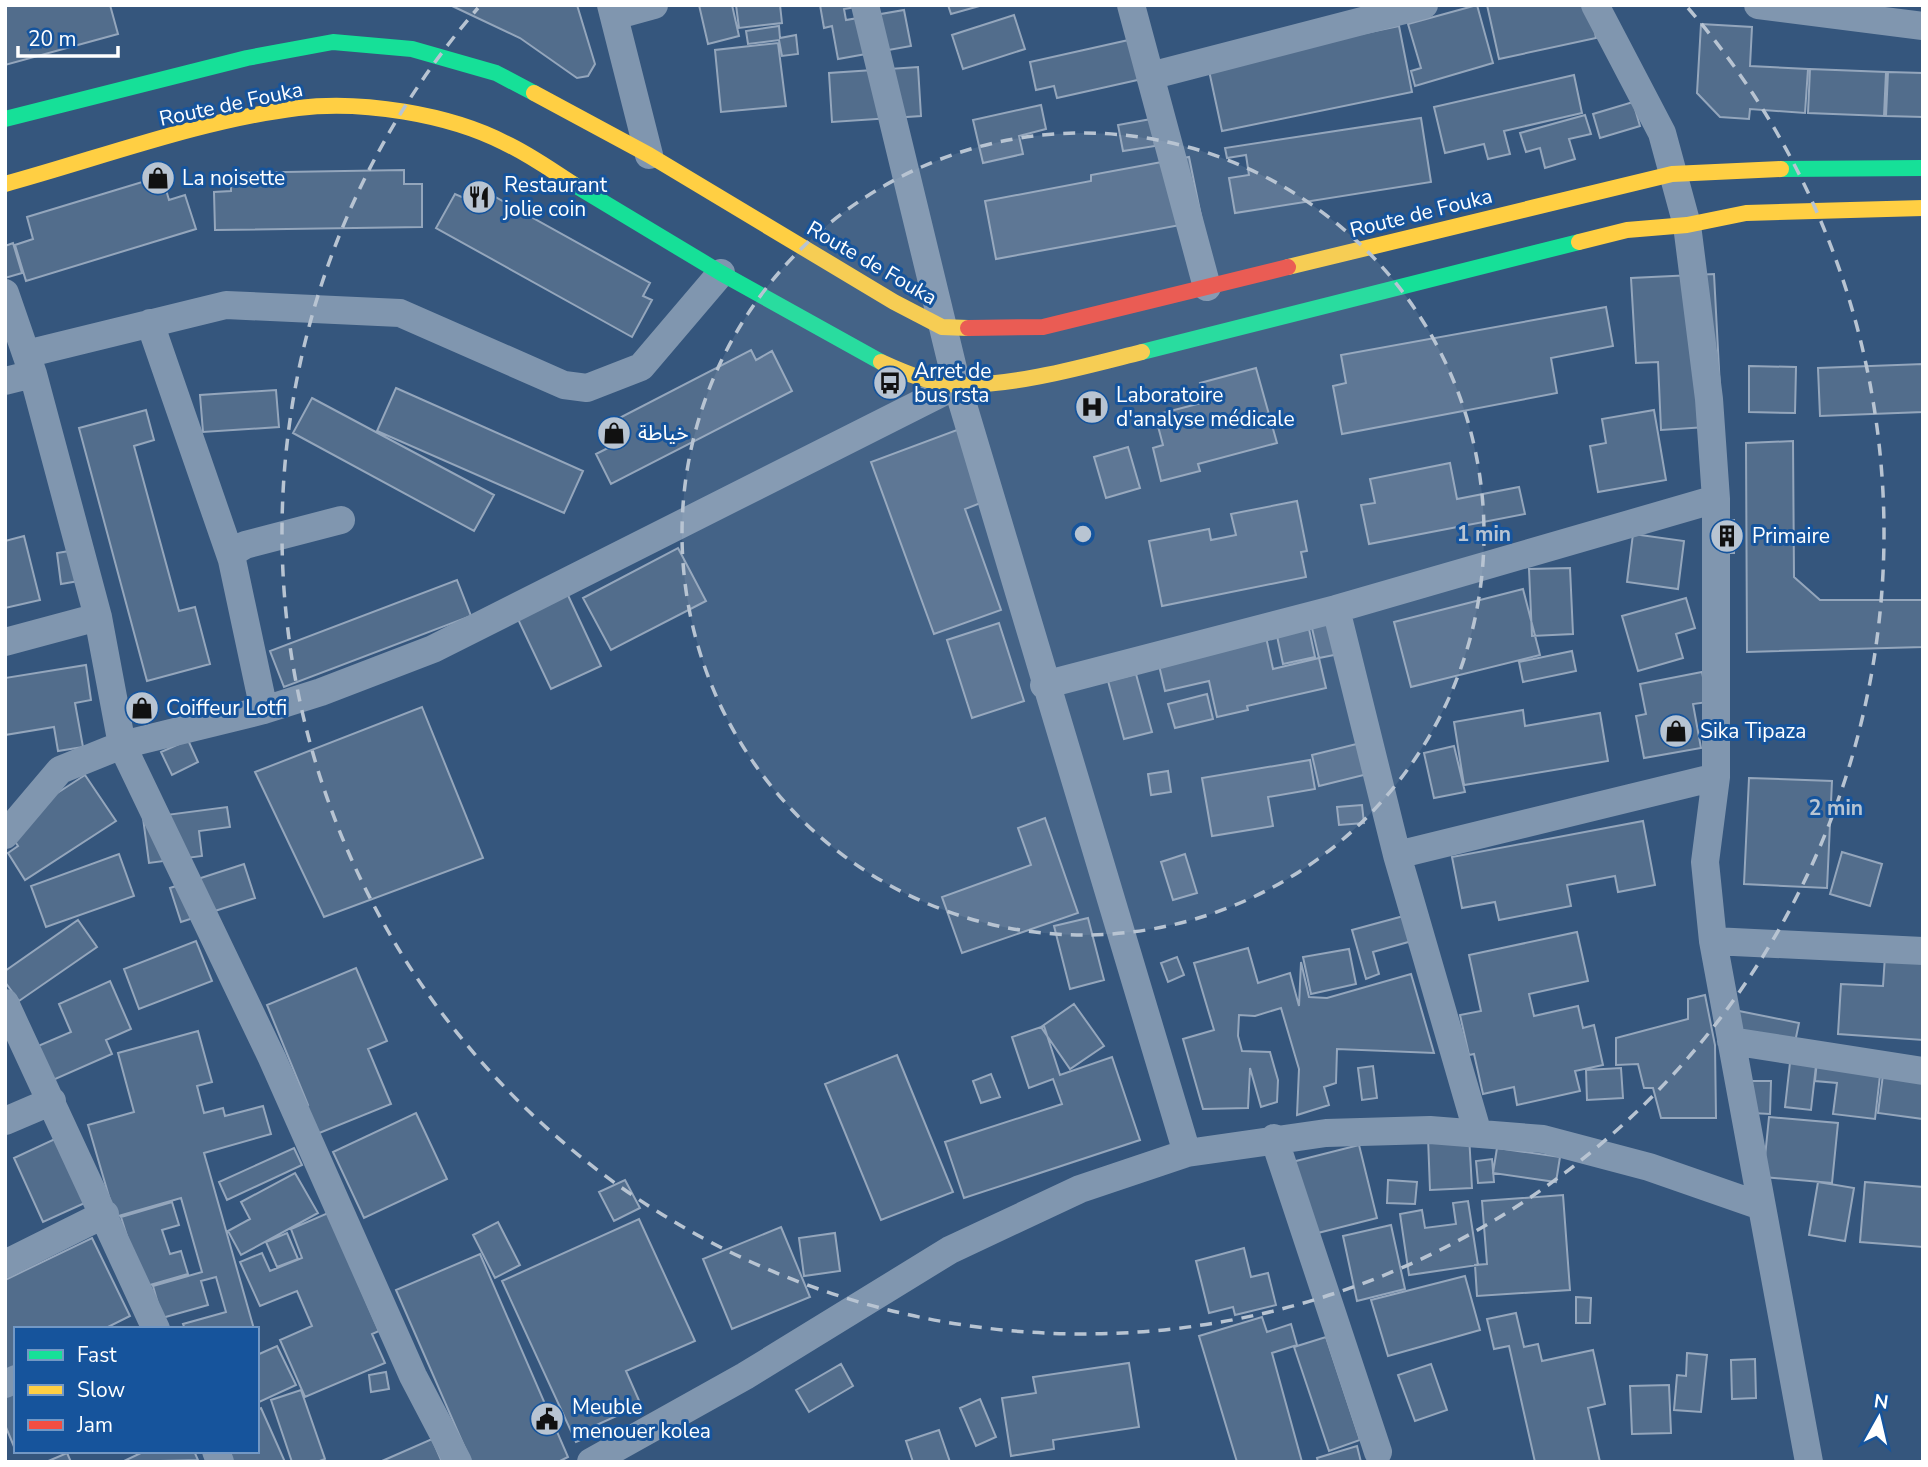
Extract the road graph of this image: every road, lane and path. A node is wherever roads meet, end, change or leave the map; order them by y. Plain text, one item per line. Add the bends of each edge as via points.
1 (654, 5) edge
2 (865, 5) edge
3 (1131, 5) edge
4 (1424, 5) edge
5 (1595, 5) edge
6 (1758, 5) edge
7 (612, 11) edge
8 (1923, 26) edge
9 (1150, 76) junction
10 (5, 119) edge
11 (649, 155) junction
12 (1923, 168) edge
13 (1672, 174) junction
14 (5, 184) edge
15 (1923, 208) edge
16 (1687, 225) junction
17 (721, 273) junction
18 (1207, 287) junction
19 (5, 293) edge
20 (150, 323) junction
21 (942, 327) junction
22 (29, 364) junction
23 (5, 381) edge
24 (957, 385) junction
25 (1716, 499) junction
26 (341, 520) dead end
27 (232, 561) junction
28 (1336, 609) junction
29 (98, 617) junction
30 (5, 642) edge
31 (1044, 685) junction
32 (264, 710) junction
33 (122, 745) junction
34 (1716, 778) junction
35 (5, 835) edge
36 (1397, 855) junction
37 (1713, 942) junction
38 (1923, 951) edge
39 (5, 1003) edge
40 (1731, 1041) junction
41 (1923, 1071) edge
42 (52, 1101) junction
43 (5, 1121) edge
44 (1478, 1134) junction
45 (1273, 1138) junction
46 (1187, 1153) junction
47 (1762, 1206) junction
48 (105, 1214) junction
49 (5, 1264) edge
50 (145, 1325) edge
51 (1378, 1452) dead end
52 (458, 1462) edge
53 (591, 1462) edge
54 (1809, 1462) edge

1 - 7 street
2 - 21 street
3 - 9 street
4 - 9 street
5 - 13 street via 1662,133
6 - 8 street
7 - 11 street
9 - 18 street
10 - 11 main road, Route de Fouka via 247,58 333,42 412,49 496,73
11 - 21 main road, Route de Fouka
12 - 13 main road, Route de Fouka via 1732,169
13 - 16 street
13 - 18 main road, Route de Fouka
14 - 17 main road, Route de Fouka via 224,123 299,108 365,108 432,117 504,142
15 - 16 main road, Route de Fouka via 1746,213
16 - 24 main road, Route de Fouka via 1627,230 1055,374
16 - 25 street via 1709,399
17 - 20 street via 641,367 587,388 564,385 400,313 226,305
17 - 24 main road, Route de Fouka via 852,348 914,377
18 - 21 main road, Route de Fouka via 1043,327
19 - 22 street
20 - 22 street
20 - 27 street
21 - 24 street
22 - 23 street
22 - 29 street
24 - 31 street
24 - 32 street via 433,649
25 - 28 street
25 - 34 street
26 - 27 street via 245,545 235,551
27 - 32 street
28 - 31 street
28 - 36 street
29 - 30 street
29 - 33 street
31 - 46 street
32 - 33 street
33 - 35 street via 60,770
33 - 52 street via 272,1058 413,1376
34 - 36 street
34 - 37 street via 1705,862
36 - 44 street
37 - 38 street
37 - 40 street
39 - 42 street
40 - 41 street
40 - 47 street
42 - 43 street
42 - 48 street
44 - 45 street via 1430,1130
44 - 47 street via 1543,1139 1649,1167
45 - 46 street
45 - 51 street
46 - 53 street via 1080,1189 950,1250 745,1376
47 - 54 street
48 - 49 street
48 - 50 street

